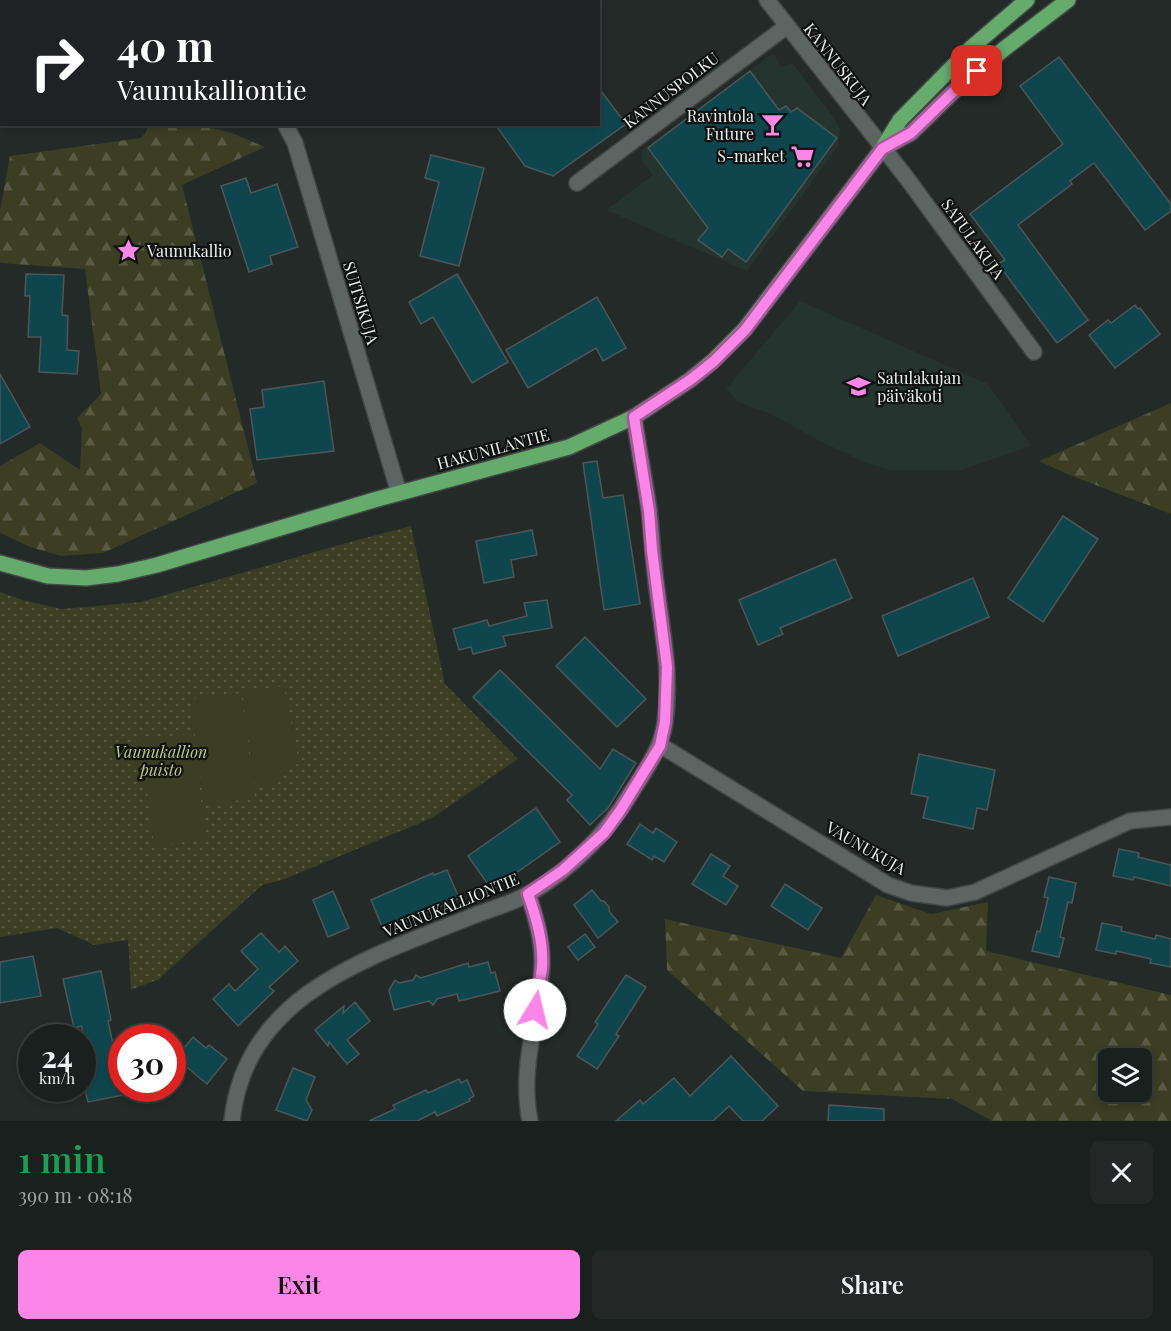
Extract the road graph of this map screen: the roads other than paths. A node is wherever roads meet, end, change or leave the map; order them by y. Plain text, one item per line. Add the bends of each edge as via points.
1 (767, 0) edge
2 (1027, 0) edge
3 (1068, 0) edge
4 (787, 27) junction
5 (286, 126) edge
6 (882, 149) junction
7 (577, 183) dead end
8 (1034, 352) dead end
9 (634, 417) junction
10 (399, 493) junction
11 (0, 563) edge
12 (660, 746) junction
13 (1171, 817) edge
14 (528, 894) junction
15 (232, 1121) edge
16 (530, 1121) edge

1 - 4 street, KANNUSKUJA
2 - 6 main road, HAKUNILANTIE via 971,48 900,120
3 - 6 main road, HAKUNILANTIE via 1004,49 911,133
4 - 6 street, KANNUSKUJA
4 - 7 street, KANNUSPOLKU
5 - 10 street, SUITSIKUJA via 295,143
6 - 8 street, SATULAKUJA
6 - 9 main road, HAKUNILANTIE via 745,330 713,362
9 - 10 main road, HAKUNILANTIE via 569,447
9 - 12 street, VAUNUKALLIONTIE via 667,667
10 - 11 main road, HAKUNILANTIE via 118,574 86,578 48,576
12 - 13 street, VAUNUKUJA via 888,885 929,896 947,898 975,892 1130,821
12 - 14 street, VAUNUKALLIONTIE via 604,833 563,870
14 - 15 street, VAUNUKALLIONTIE via 360,961 323,982 269,1029 253,1052 242,1075
14 - 16 street via 539,934 542,966 526,1063

